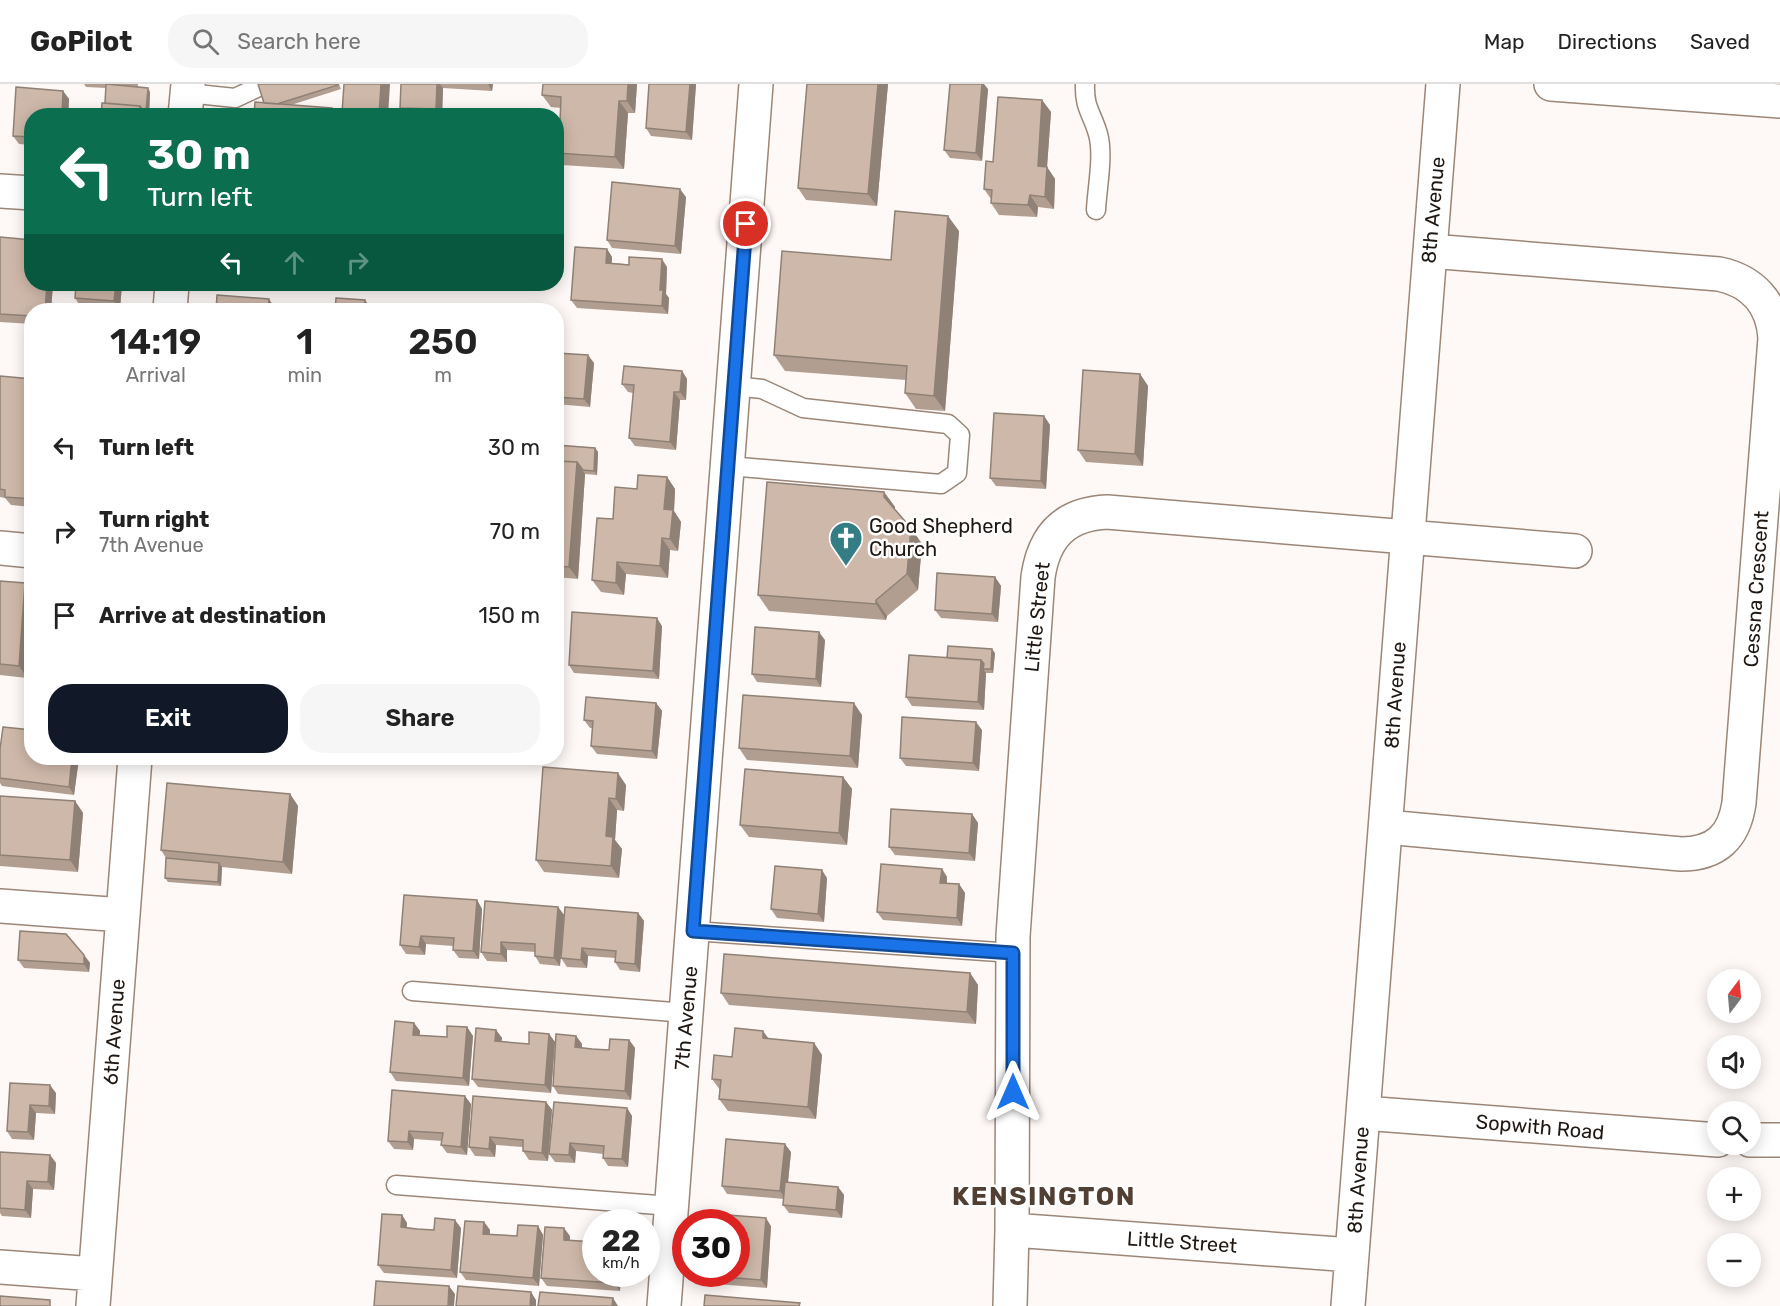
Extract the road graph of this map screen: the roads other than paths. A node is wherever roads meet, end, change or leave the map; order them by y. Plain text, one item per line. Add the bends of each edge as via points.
1 (265, 84) edge
2 (756, 84) edge
3 (1085, 84) edge
4 (1443, 84) edge
5 (1551, 84) edge
6 (187, 97) edge
7 (1780, 101) edge
8 (0, 191) edge
9 (24, 193) edge
10 (1096, 210) dead end
11 (1430, 250) junction
12 (734, 386) junction
13 (728, 466) junction
14 (1407, 537) junction
15 (0, 548) edge
16 (24, 550) edge
17 (1575, 551) dead end
18 (134, 765) edge
19 (1386, 827) junction
20 (0, 906) edge
21 (123, 915) junction
22 (693, 931) junction
23 (1013, 953) junction
24 (412, 992) dead end
25 (687, 1013) junction
26 (1364, 1113) junction
27 (1707, 1139) edge
28 (1761, 1140) edge
29 (1780, 1140) edge
30 (396, 1185) dead end
31 (671, 1206) junction
32 (1012, 1230) junction
33 (1352, 1254) junction
34 (0, 1267) edge
35 (95, 1274) junction
36 (93, 1306) edge
37 (664, 1306) edge
38 (1010, 1306) edge
39 (1348, 1306) edge

1 - 6 lane via 235,98
2 - 12 street, 7th Avenue
3 - 10 lane via 1085,100 1098,134 1100,153
4 - 11 street, 8th Avenue
5 - 7 street
8 - 9 street
11 - 14 street, 8th Avenue
11 - 19 street, Cessna Crescent via 1732,277 1757,292 1771,313 1775,338 1772,386 1739,802 1730,832 1708,850 1681,854
12 - 13 street, 7th Avenue
12 - 13 lane via 762,389 803,408 948,424 960,435 957,473 940,484
13 - 22 street, 7th Avenue
14 - 17 street, Little Street
14 - 19 street, 8th Avenue
14 - 23 street, Little Street via 1107,512 1079,517 1055,534 1043,554 1038,577
15 - 16 street
18 - 21 street, 6th Avenue
19 - 26 street, 8th Avenue
20 - 21 street
21 - 35 street, 6th Avenue
22 - 23 lane
22 - 25 street, 7th Avenue
23 - 32 street, Little Street
24 - 25 lane
25 - 31 street, 7th Avenue
26 - 27 street, Sopwith Road
26 - 33 street, 8th Avenue
28 - 29 street
30 - 31 lane
31 - 37 street, 7th Avenue
32 - 33 street, Little Street
32 - 38 street, Little Street
33 - 39 street, 8th Avenue
34 - 35 street
35 - 36 street, 6th Avenue

